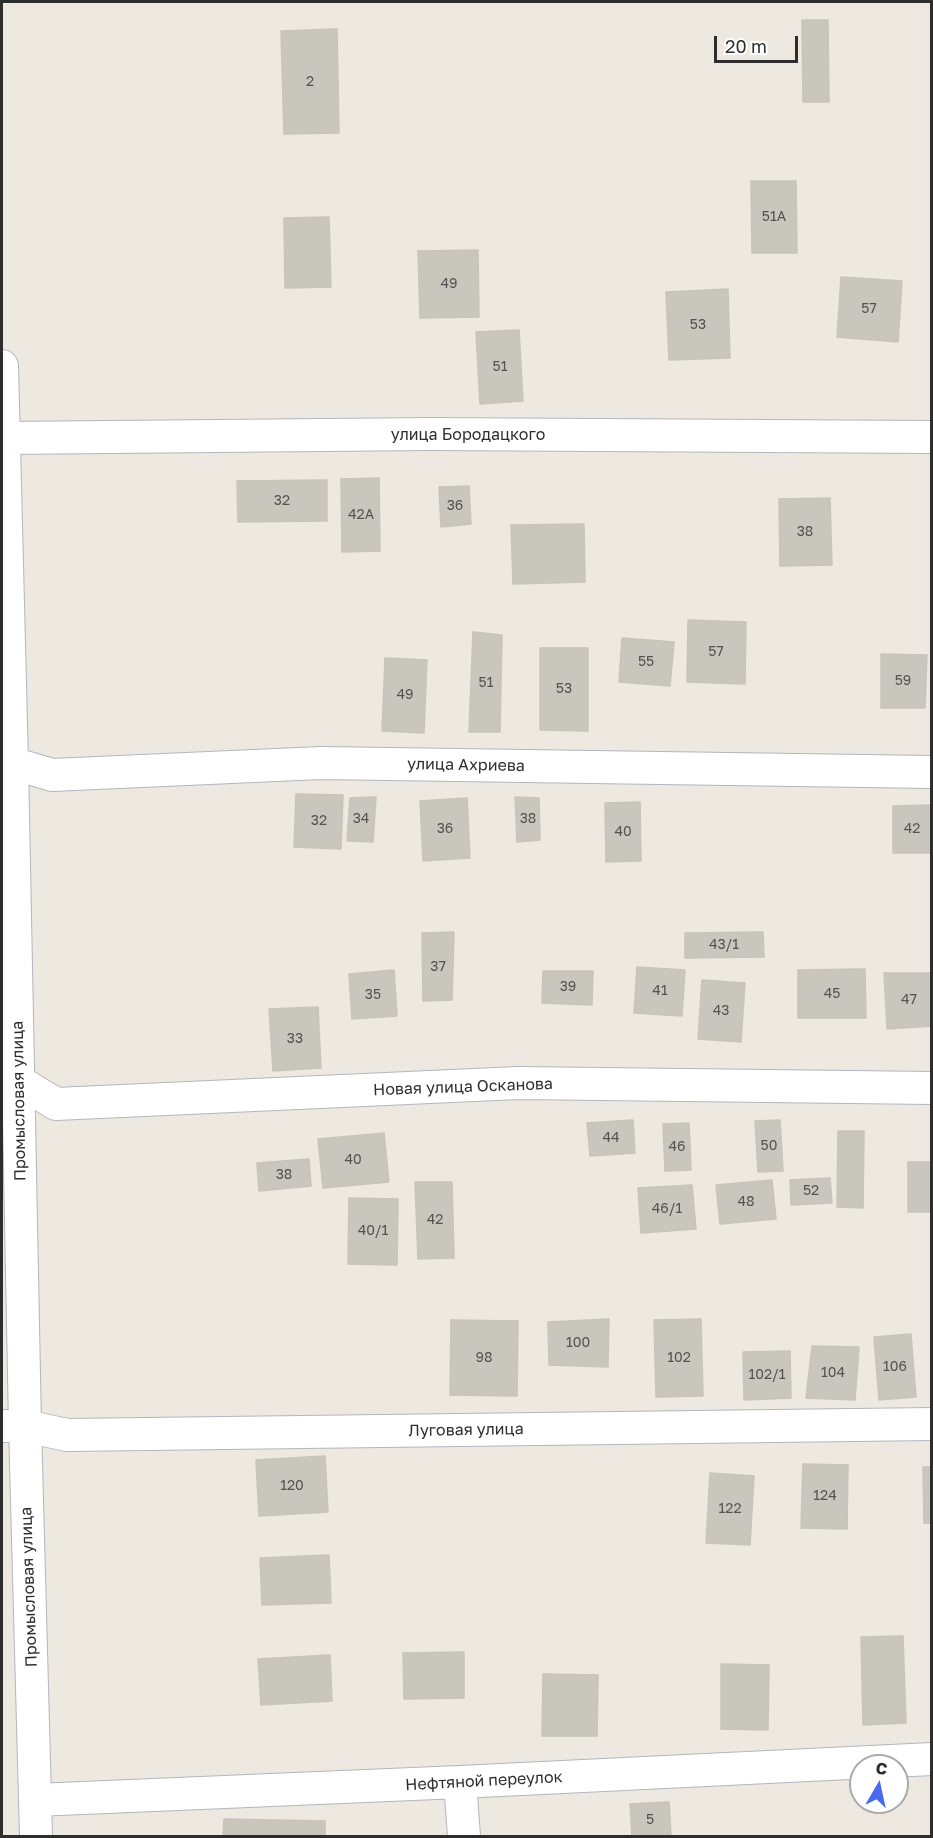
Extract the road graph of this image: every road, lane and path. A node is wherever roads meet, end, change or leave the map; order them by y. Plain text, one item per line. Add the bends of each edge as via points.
1 (2, 366) edge
2 (932, 437) edge
3 (4, 438) junction
4 (7, 763) edge
5 (932, 772) edge
6 (10, 1081) edge
7 (932, 1088) edge
8 (932, 1424) edge
9 (13, 1426) edge
10 (932, 1759) edge
11 (460, 1782) junction
12 (36, 1800) junction
13 (36, 1836) edge
14 (464, 1836) edge

1 - 3 street, Промысловая улица
2 - 3 street, улица Бородацкого via 430,434
3 - 4 street, Промысловая улица
4 - 5 street, улица Ахриева via 52,775 321,763
4 - 6 street, Промысловая улица
6 - 7 street, Новая улица Осканова via 56,1104 518,1083
6 - 9 street, Промысловая улица
8 - 9 street, Луговая улица via 67,1435
9 - 12 street, Промысловая улица
10 - 11 street, Нефтяной переулок
11 - 12 street, Нефтяной переулок
11 - 14 street
12 - 13 street, Промысловая улица

